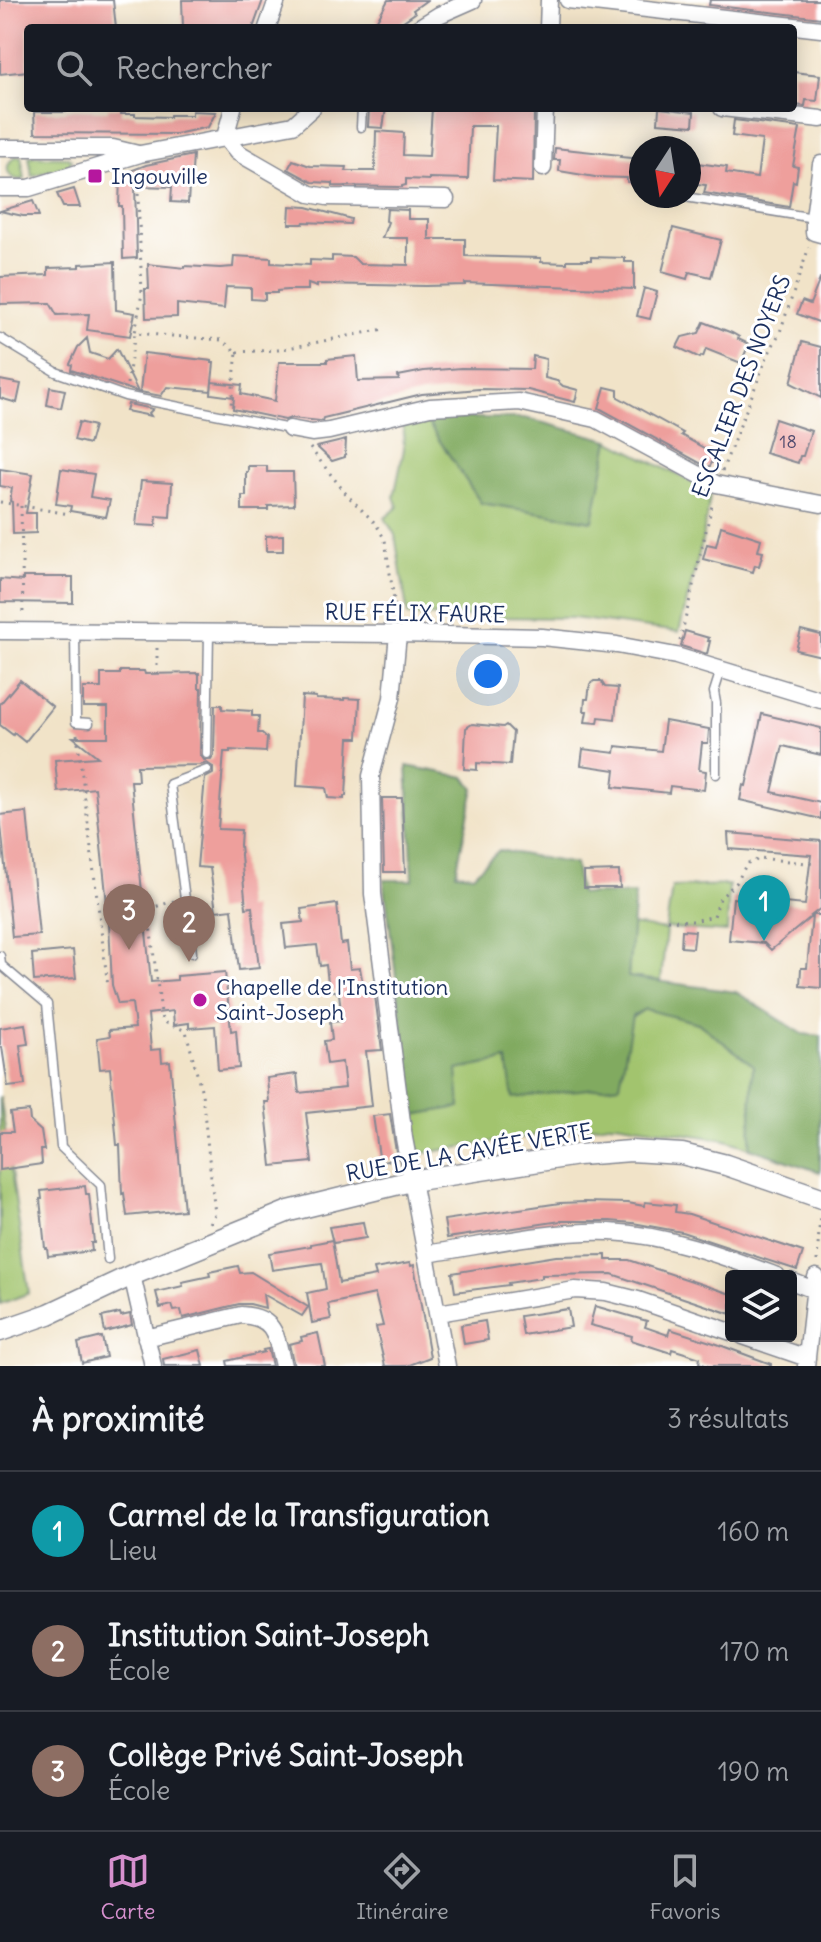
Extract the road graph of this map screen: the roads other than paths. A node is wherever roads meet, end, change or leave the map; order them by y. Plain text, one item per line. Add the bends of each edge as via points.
1 (277, 0) edge
2 (473, 0) edge
3 (549, 0) edge
4 (568, 0) edge
5 (268, 24) edge
6 (424, 24) edge
7 (548, 24) edge
8 (777, 24) edge
9 (797, 26) edge
10 (821, 29) edge
11 (232, 112) edge
12 (308, 112) edge
13 (362, 112) edge
14 (545, 112) edge
15 (758, 112) edge
16 (821, 119) edge
17 (361, 127) dead end
18 (225, 137) junction
19 (0, 148) edge
20 (85, 148) junction
21 (140, 154) junction
22 (821, 164) edge
23 (543, 168) dead end
24 (90, 170) junction
25 (0, 188) edge
26 (446, 199) dead end
27 (701, 201) edge
28 (816, 228) edge
29 (0, 338) edge
30 (290, 429) joint
31 (821, 504) edge
32 (0, 631) edge
33 (75, 631) junction
34 (209, 632) junction
35 (398, 634) junction
36 (721, 670) junction
37 (821, 700) edge
38 (89, 723) dead end
39 (207, 754) dead end
40 (207, 770) dead end
41 (716, 774) dead end
42 (192, 953) dead end
43 (0, 956) edge
44 (411, 1181) junction
45 (821, 1198) edge
46 (426, 1254) junction
47 (108, 1259) dead end
48 (761, 1270) edge
49 (132, 1275) junction
50 (797, 1280) edge
51 (438, 1313) junction
52 (725, 1330) edge
53 (0, 1331) edge
54 (146, 1338) junction
55 (758, 1342) edge
56 (806, 1362) edge
57 (153, 1366) edge
58 (283, 1366) edge
59 (447, 1366) edge

1 - 5 street
2 - 6 street
3 - 7 street
4 - 8 street
9 - 10 street
11 - 18 street
12 - 18 street via 293,125
13 - 17 lane
14 - 23 street
15 - 16 street
18 - 21 street
18 - 26 street via 237,152 310,194
19 - 20 street
20 - 21 street
20 - 24 lane
21 - 24 street
22 - 28 street
24 - 25 street via 29,188
27 - 28 lane
29 - 30 lane via 56,372 125,396
30 - 31 street via 329,431 430,407 519,402 596,419 716,484
32 - 33 street, RUE FÉLIX FAURE
33 - 34 street, RUE FÉLIX FAURE
33 - 38 lane via 76,722
34 - 35 street, RUE FÉLIX FAURE
34 - 39 lane
35 - 36 street, RUE FÉLIX FAURE via 542,637 617,645
35 - 44 street via 392,698 371,776 373,879
36 - 37 street, RUE FÉLIX FAURE
36 - 41 lane via 714,692
40 - 42 lane via 170,784
43 - 47 lane via 1,965 47,1004 61,1147 101,1185
44 - 45 street, RUE DE LA CAVÉE VERTE via 631,1151 682,1154
44 - 46 street
44 - 49 street, RUE DE LA CAVÉE VERTE via 289,1211
46 - 48 street via 563,1233 612,1232 669,1240
46 - 51 street
49 - 53 street, RUE DE LA CAVÉE VERTE
49 - 54 street
50 - 56 street via 816,1275
51 - 52 street via 575,1290 638,1300
51 - 59 street
54 - 57 street
54 - 58 street via 254,1316 275,1330
55 - 56 street

